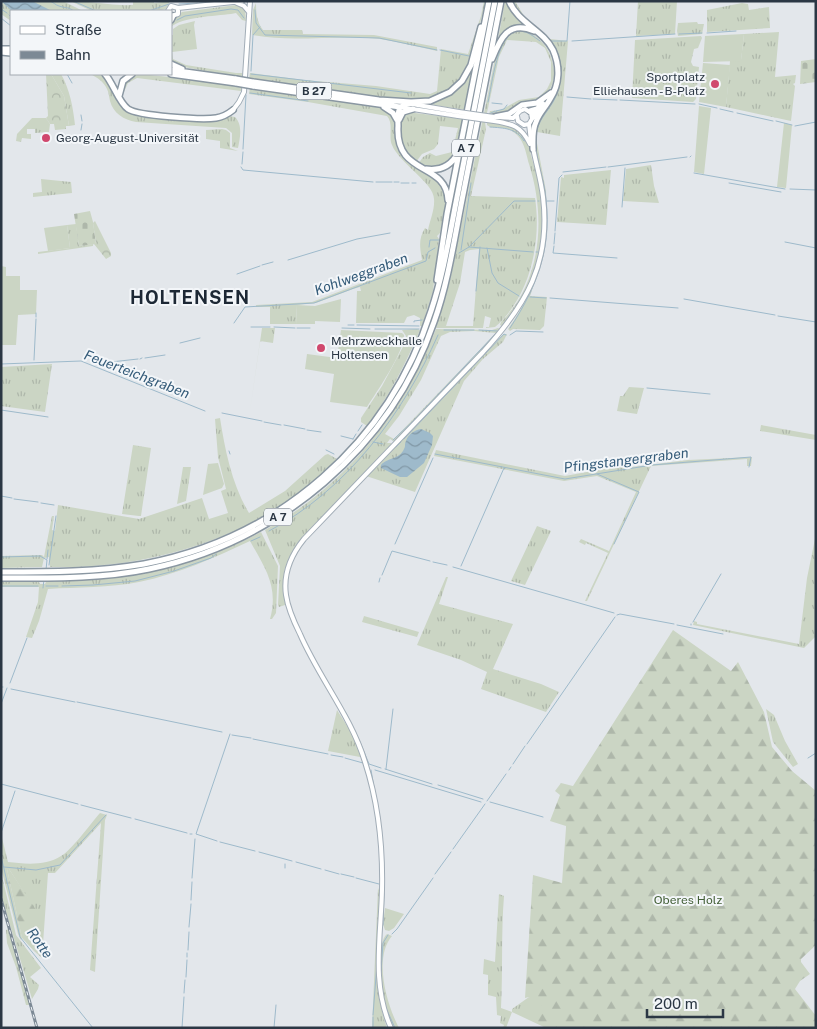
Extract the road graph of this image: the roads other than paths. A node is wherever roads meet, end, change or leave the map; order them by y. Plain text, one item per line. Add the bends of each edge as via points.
1 (242, 1) edge
2 (250, 1) edge
3 (489, 1) edge
4 (495, 1) edge
5 (501, 1) edge
6 (509, 1) edge
7 (235, 2) edge
8 (178, 9) junction
9 (169, 10) edge
10 (249, 12) junction
11 (487, 12) junction
12 (172, 18) edge
13 (172, 64) edge
14 (172, 70) edge
15 (487, 71) junction
16 (190, 72) junction
17 (172, 74) edge
18 (106, 75) edge
19 (131, 75) edge
20 (236, 81) junction
21 (253, 84) junction
22 (551, 93) junction
23 (119, 96) junction
24 (395, 101) junction
25 (378, 104) junction
26 (546, 105) junction
27 (400, 107) junction
28 (413, 107) junction
29 (233, 110) joint
30 (530, 112) junction
31 (517, 116) junction
32 (532, 118) junction
33 (494, 119) junction
34 (518, 121) junction
35 (398, 123) junction
36 (526, 124) junction
37 (531, 146) junction
38 (461, 147) junction
39 (423, 169) junction
40 (447, 214) junction
41 (434, 301) junction
42 (1, 572) edge
43 (36, 575) junction
44 (1, 578) edge
45 (390, 1028) edge

1 - 7 main road
2 - 10 main road
3 - 11 highway
4 - 41 highway, A 7
5 - 15 highway, A 7
6 - 26 highway via 518,16 547,41 556,59 557,82
7 - 8 main road
7 - 10 main road
8 - 9 main road via 171,6
8 - 12 main road
10 - 29 main road via 244,92
11 - 24 highway via 469,68 459,85 434,100
11 - 38 highway
13 - 16 highway
14 - 16 highway, B 27
15 - 22 highway via 504,35 516,28 527,29 542,38 552,54 555,76
15 - 43 highway, A 7 via 450,263 434,322 404,388 367,439 323,484 283,514 229,543 173,563 124,573
16 - 20 highway, B 27
17 - 20 highway, B 27
18 - 23 highway
19 - 23 highway via 123,81
20 - 21 highway, B 27, bridge
21 - 24 highway, B 27
21 - 25 highway, B 27
22 - 30 highway via 540,107
22 - 33 highway via 537,103 522,105
23 - 29 highway via 126,108 144,114 214,118
24 - 28 highway, B 27
25 - 27 highway, B 27
25 - 35 highway via 393,113
26 - 32 highway
26 - 37 highway via 535,123
27 - 28 main road, B 27
27 - 35 highway
28 - 33 main road, B 27, bridge
28 - 35 highway via 403,112
30 - 31 main road, B 27 via 523,110
30 - 32 main road
31 - 33 main road, B 27
31 - 34 main road
32 - 36 main road
33 - 34 main road, B 27
33 - 37 main road via 519,128
34 - 36 main road
35 - 39 highway via 402,151 412,163
36 - 37 main road
37 - 45 main road via 544,207 543,243 533,280 522,304 504,330 304,539 291,559 286,575 286,595 292,615 312,661 358,742 372,792 380,837 382,887 379,982
38 - 39 highway via 445,167
38 - 40 highway
39 - 40 highway via 443,183 448,196
40 - 41 highway
41 - 43 highway, A 7 via 428,322 399,385 368,430 328,473 283,507 235,534 178,556 123,567
42 - 43 highway, A 7
43 - 44 highway, A 7

